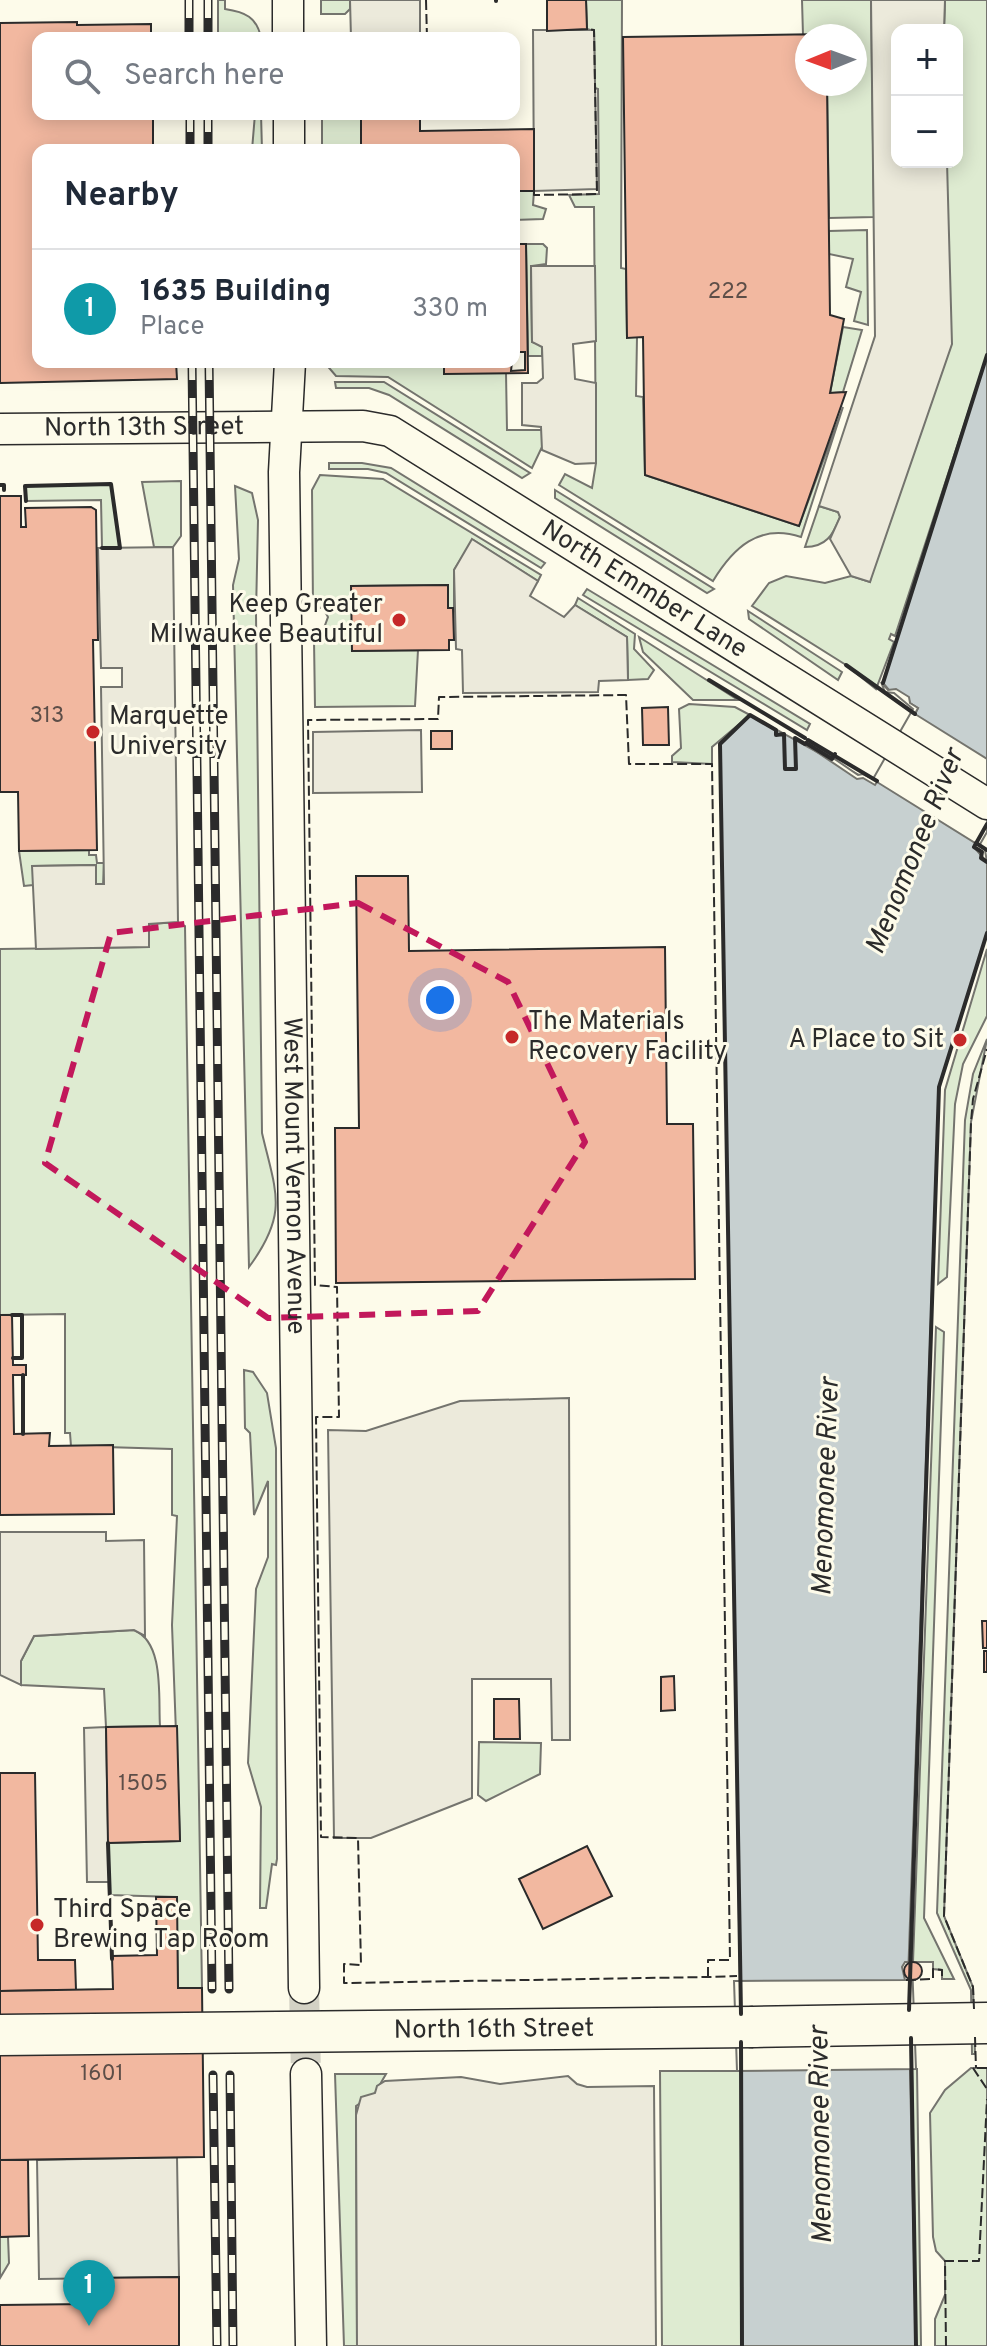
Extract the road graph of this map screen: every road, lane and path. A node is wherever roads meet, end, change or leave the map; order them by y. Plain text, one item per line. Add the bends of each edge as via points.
1 (288, 0) edge
2 (288, 32) edge
3 (289, 120) edge
4 (289, 144) edge
5 (290, 368) edge
6 (287, 428) junction
7 (0, 429) edge
8 (987, 804) edge
9 (304, 1988) tunnel mouth
10 (987, 2023) edge
11 (0, 2035) edge
12 (306, 2074) tunnel mouth
13 (311, 2346) edge

1 - 2 street
3 - 4 street
5 - 6 street, West Mount Vernon Avenue
6 - 7 street, North 13th Street
6 - 8 street, North Emmber Lane via 363,426 390,431
6 - 9 street, West Mount Vernon Avenue
10 - 11 main road, North 16th Street, bridge
12 - 13 street

